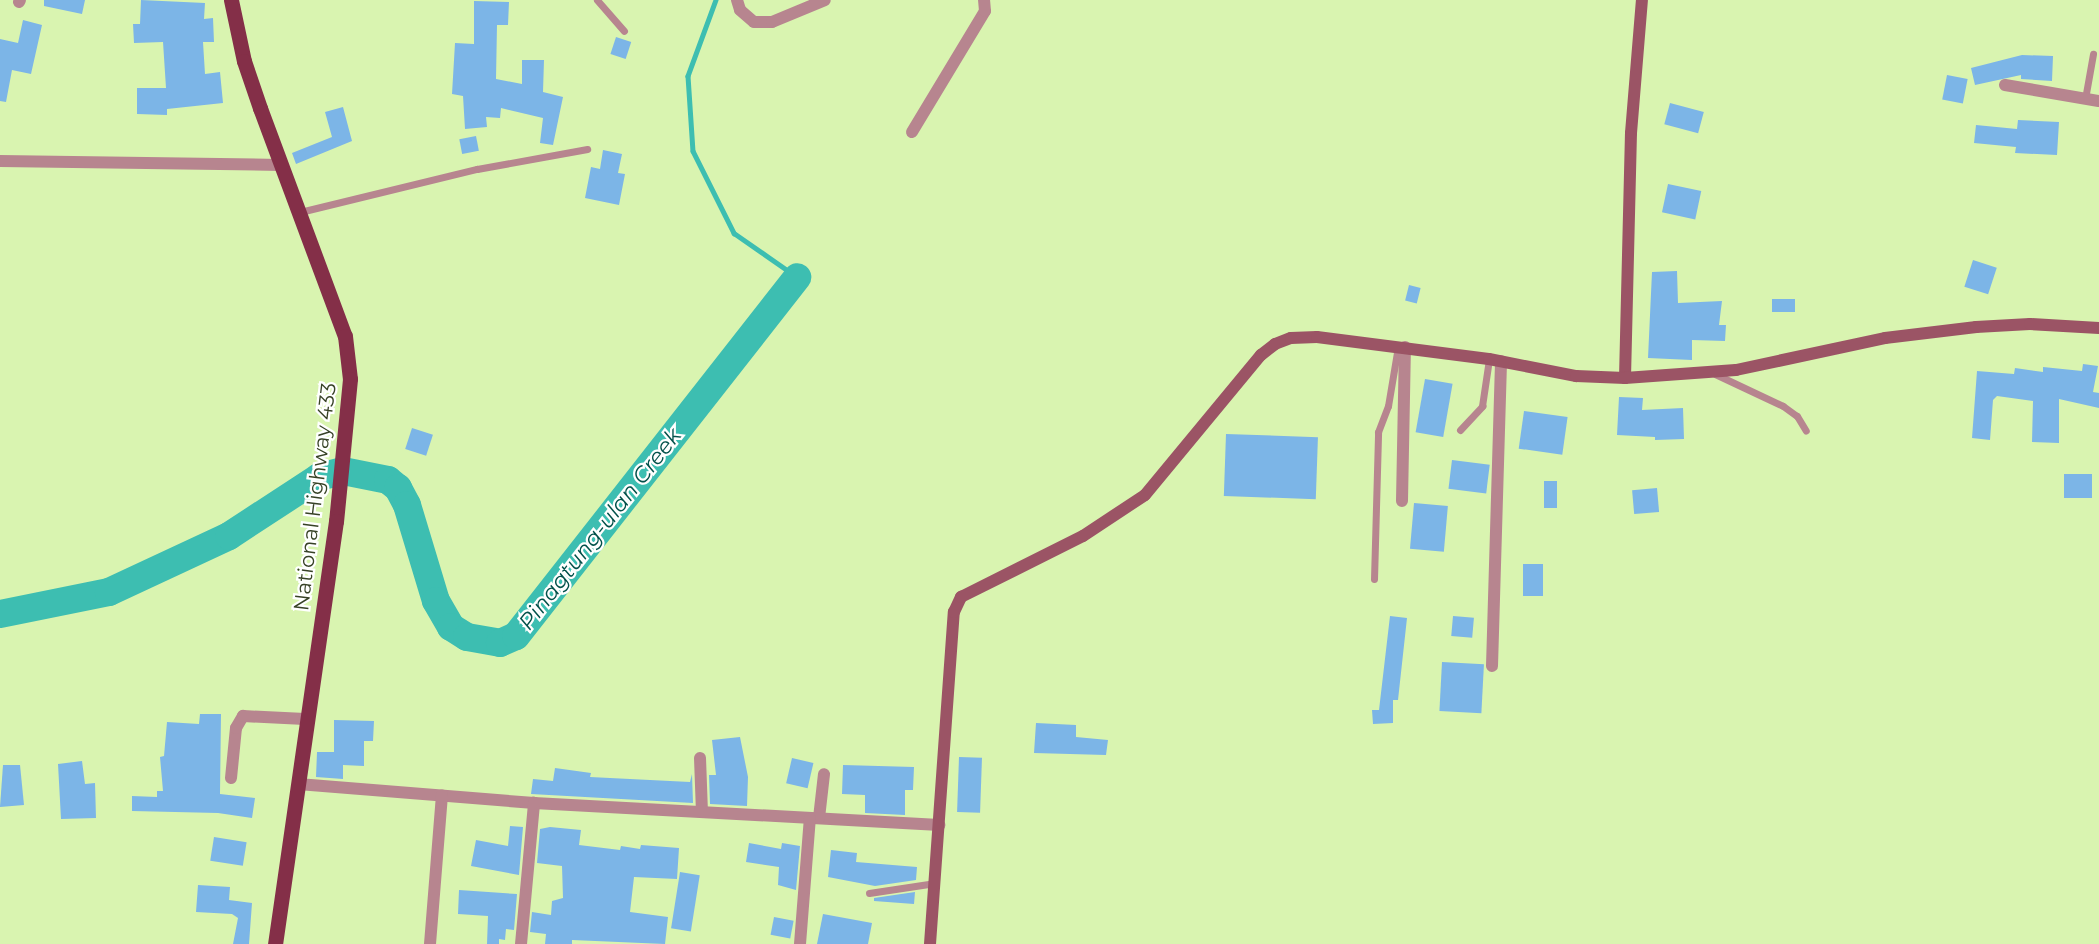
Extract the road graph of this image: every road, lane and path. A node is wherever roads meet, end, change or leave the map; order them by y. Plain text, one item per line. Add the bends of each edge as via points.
1 (231, 0) edge
2 (597, 0) edge
3 (737, 0) edge
4 (825, 0) edge
5 (984, 0) edge
6 (1642, 0) edge
7 (624, 31) dead end
8 (2093, 54) dead end
9 (2004, 85) dead end
10 (2085, 99) junction
11 (2099, 101) edge
12 (912, 132) dead end
13 (586, 149) dead end
14 (0, 161) edge
15 (281, 165) junction
16 (300, 212) junction
17 (2099, 328) edge
18 (1401, 346) junction
19 (1495, 360) junction
20 (1713, 373) junction
21 (1625, 378) junction
22 (1460, 430) dead end
23 (1806, 431) dead end
24 (1402, 501) dead end
25 (1374, 579) dead end
26 (1491, 666) dead end
27 (305, 719) junction
28 (700, 758) dead end
29 (824, 774) dead end
30 (231, 778) dead end
31 (298, 784) junction
32 (442, 795) junction
33 (534, 803) junction
34 (702, 812) junction
35 (814, 818) junction
36 (939, 825) junction
37 (935, 883) junction
38 (869, 893) dead end
39 (275, 944) edge
40 (430, 944) edge
41 (521, 944) edge
42 (800, 944) edge
43 (930, 944) edge

1 - 15 main road, National Highway 433 via 244,61
2 - 7 lane
3 - 4 street via 754,22 772,22
5 - 12 street via 985,11
6 - 21 street via 1631,133
8 - 10 lane
9 - 10 street
10 - 11 street
13 - 16 lane via 477,169
14 - 15 street
15 - 16 main road, National Highway 433
16 - 27 main road, National Highway 433 via 345,336 350,380 349,421 336,521
17 - 20 street via 2030,324 1976,327 1886,338 1830,353
18 - 19 street
18 - 24 street
18 - 25 lane via 1378,432
18 - 36 street via 1317,337 1291,338 1275,344 1145,495 1083,536 962,597 954,612
19 - 21 street via 1576,376
19 - 22 lane via 1482,406
19 - 26 street
20 - 21 street
20 - 23 lane via 1783,405 1797,416
27 - 30 street via 243,716 236,728
27 - 31 main road, National Highway 433
28 - 34 street
29 - 35 street
31 - 32 street
31 - 39 main road, National Highway 433
32 - 33 street
32 - 40 street
33 - 34 street
33 - 41 street
34 - 35 street
35 - 36 street
35 - 42 street
36 - 37 street
37 - 38 lane
37 - 43 street

